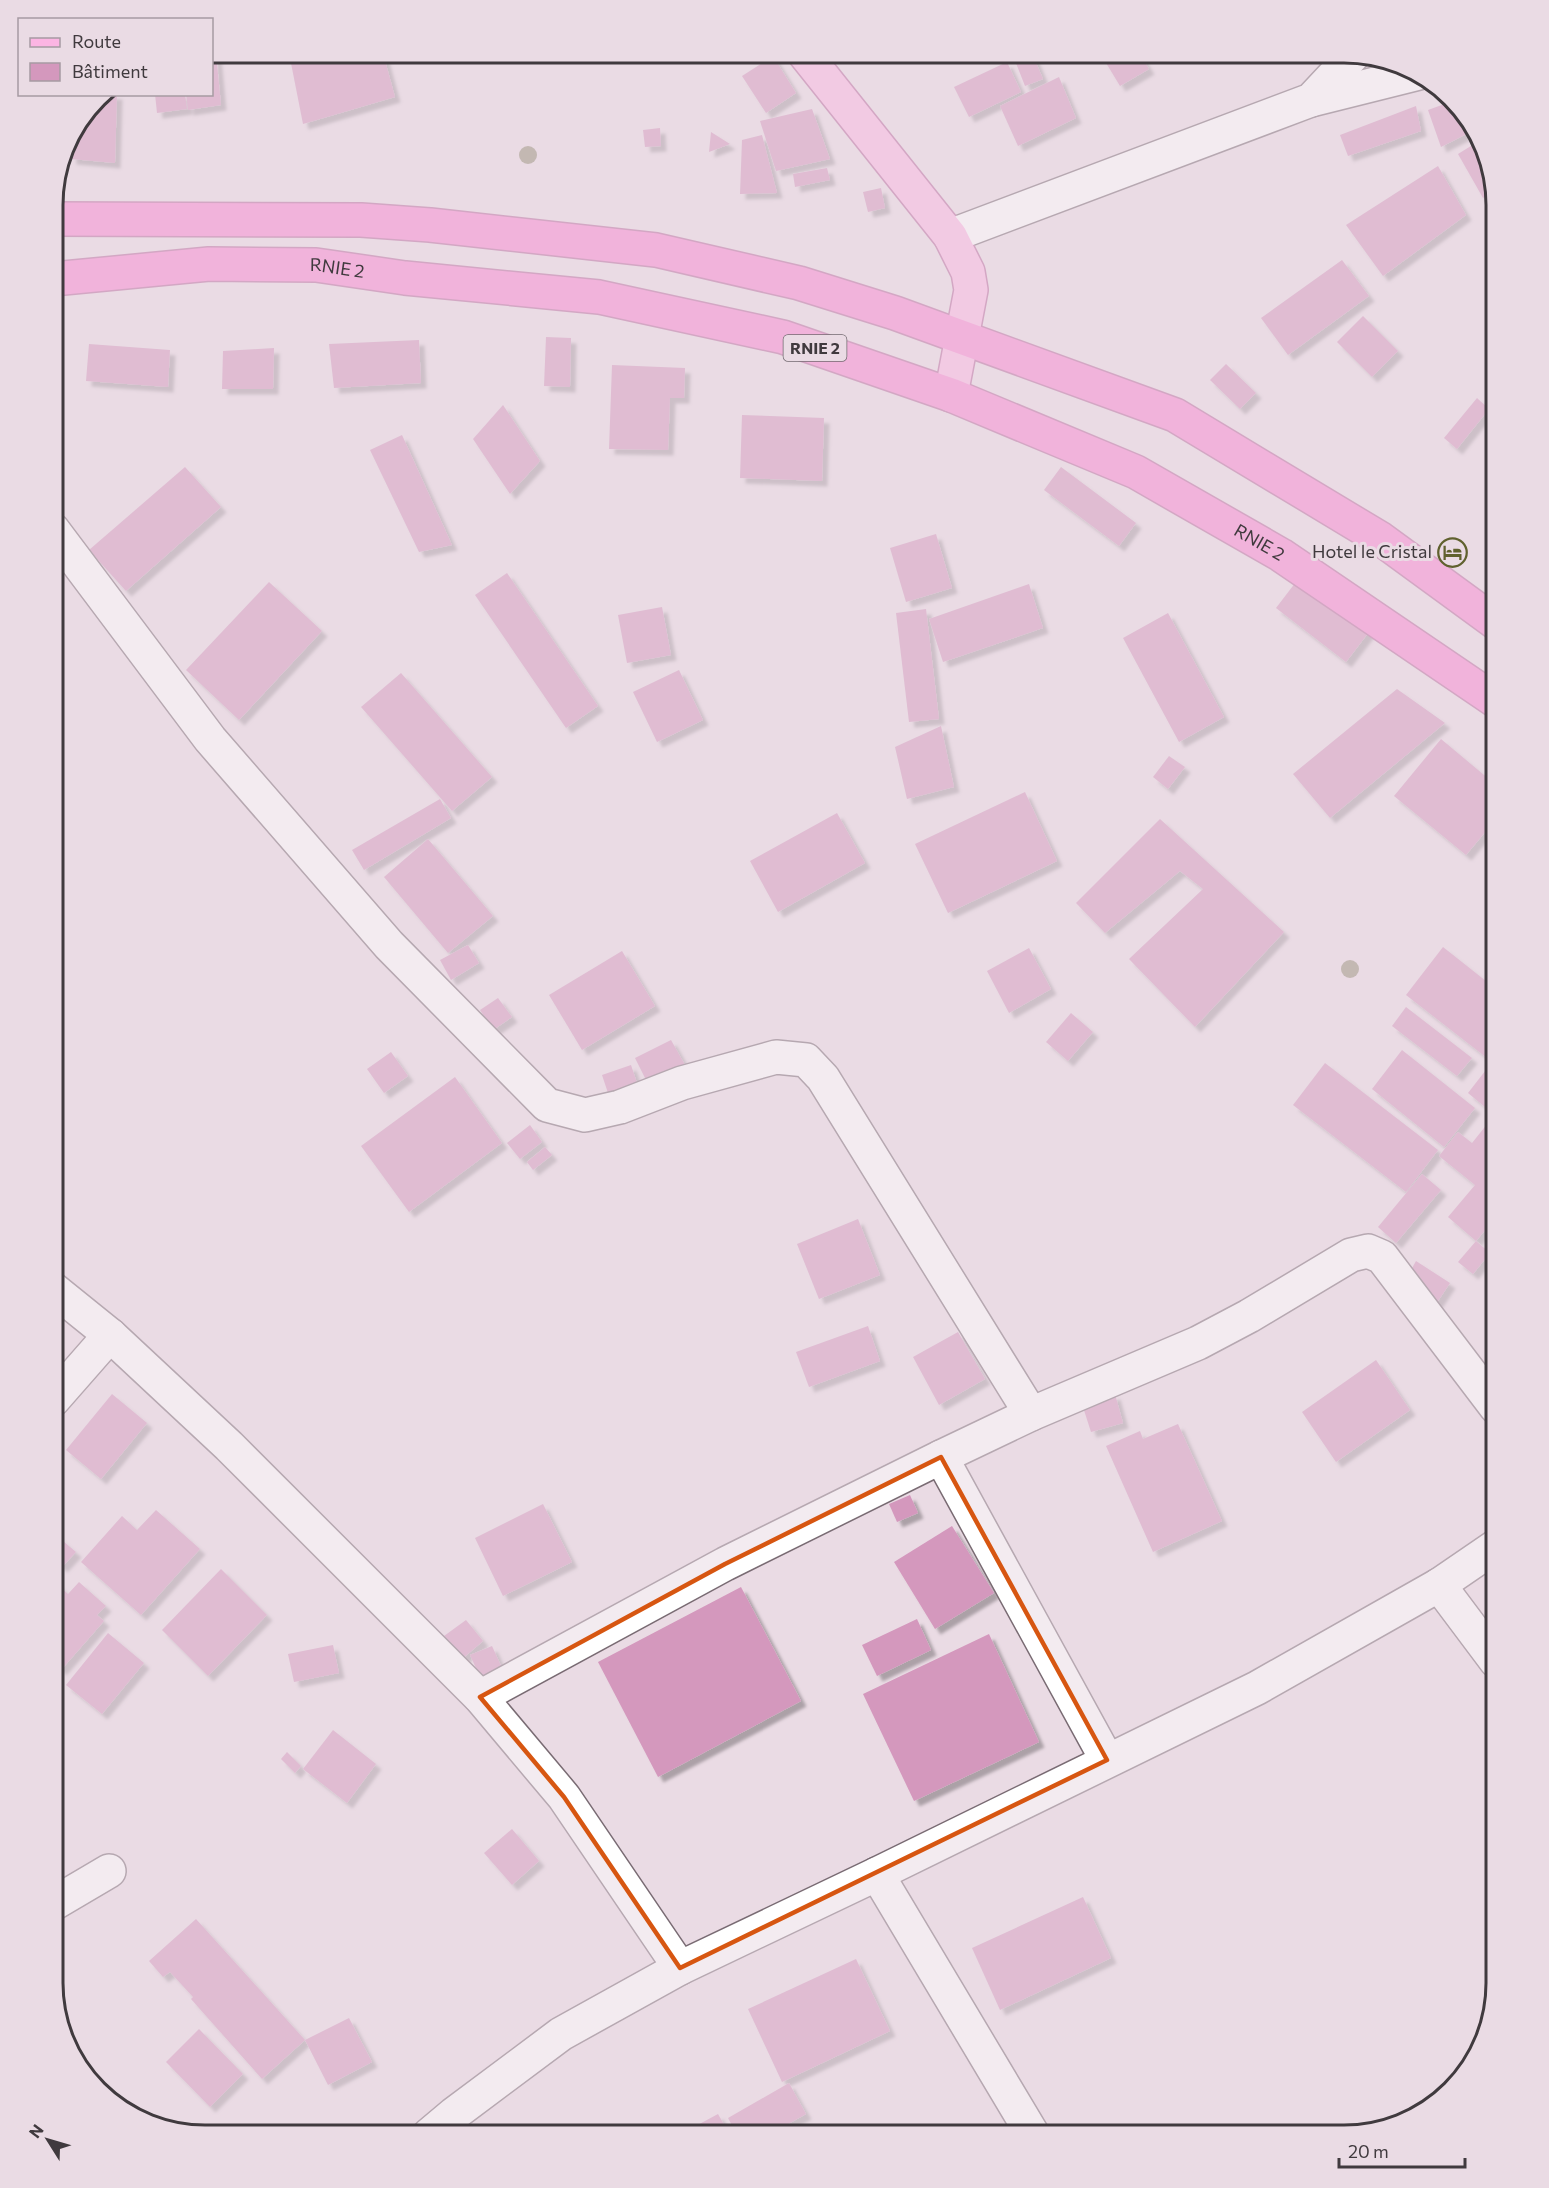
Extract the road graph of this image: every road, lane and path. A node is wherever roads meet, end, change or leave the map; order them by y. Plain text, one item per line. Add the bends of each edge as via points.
1 (812, 63) edge
2 (1346, 63) edge
3 (1404, 77) edge
4 (1311, 100) junction
5 (63, 219) edge
6 (950, 236) junction
7 (63, 278) edge
8 (963, 338) junction
9 (951, 395) junction
10 (63, 543) edge
11 (1486, 615) edge
12 (1486, 694) edge
13 (63, 1297) edge
14 (110, 1335) junction
15 (63, 1389) edge
16 (1486, 1393) edge
17 (1031, 1414) junction
18 (941, 1457) junction
19 (1486, 1553) edge
20 (1439, 1585) junction
21 (1486, 1647) edge
22 (480, 1697) junction
23 (1107, 1760) junction
24 (109, 1871) dead end
25 (877, 1874) junction
26 (63, 1898) edge
27 (680, 1968) junction
28 (441, 2125) edge
29 (1026, 2125) edge

1 - 6 main road
2 - 4 street
3 - 4 street
4 - 6 street
5 - 8 highway via 361,220 656,250 799,283
6 - 8 main road via 968,272 971,290
7 - 9 highway, RNIE 2 / RNIE 2 via 209,264 316,265 599,297 783,337
8 - 9 main road
8 - 11 highway via 1174,415 1381,539
9 - 12 highway, RNIE 2 / RNIE 2 via 1136,472 1281,555
10 - 17 street via 210,739 389,945 547,1105 585,1115 776,1057 806,1060 824,1078
13 - 14 street
14 - 15 street
14 - 22 street via 229,1446
16 - 17 street via 1382,1257 1368,1251 1351,1255 1198,1343
17 - 18 street
18 - 22 street via 725,1564
18 - 23 street
19 - 20 street
20 - 21 street
20 - 23 street via 1257,1688
22 - 27 street via 564,1797
23 - 25 street
24 - 26 street
25 - 27 street
25 - 29 street
27 - 28 street via 561,2034

